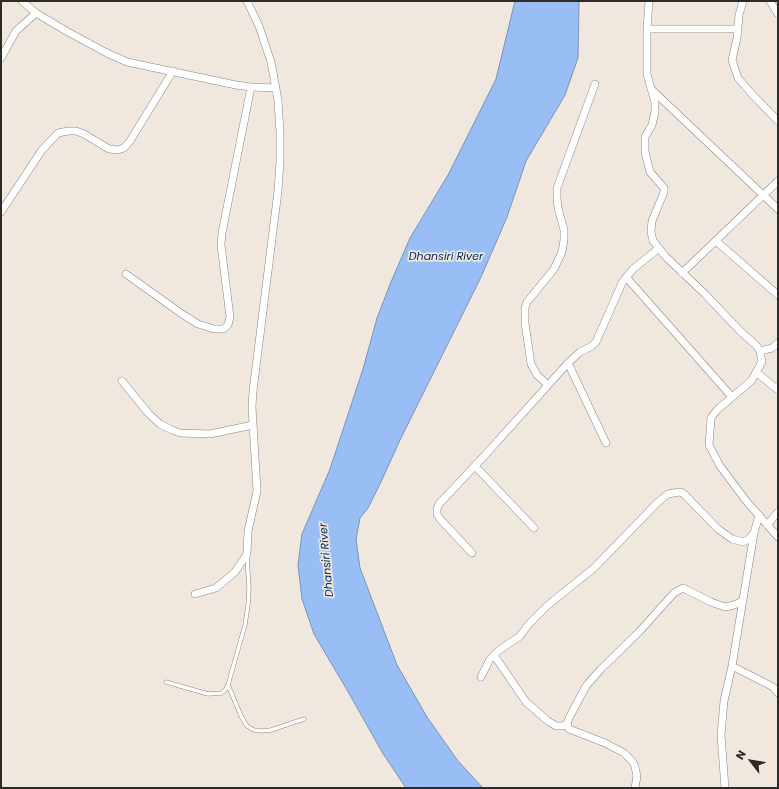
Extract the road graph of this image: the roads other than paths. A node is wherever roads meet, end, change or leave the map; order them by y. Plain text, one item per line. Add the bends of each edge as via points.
1 (22, 1) edge
2 (247, 1) edge
3 (650, 1) edge
4 (743, 1) edge
5 (770, 1) edge
6 (36, 13) junction
7 (778, 14) edge
8 (648, 29) junction
9 (738, 29) junction
10 (1, 58) edge
11 (173, 71) junction
12 (595, 84) dead end
13 (251, 87) junction
14 (276, 88) junction
15 (651, 89) junction
16 (778, 121) edge
17 (778, 181) edge
18 (764, 195) junction
19 (778, 209) edge
20 (1, 212) edge
21 (716, 241) junction
22 (658, 249) junction
23 (682, 273) junction
24 (126, 274) dead end
25 (626, 277) junction
26 (778, 295) edge
27 (778, 343) edge
28 (760, 351) junction
29 (568, 363) junction
30 (756, 372) junction
31 (122, 381) dead end
32 (548, 385) junction
33 (778, 390) edge
34 (732, 397) junction
35 (253, 425) junction
36 (606, 443) dead end
37 (475, 466) junction
38 (778, 512) edge
39 (759, 515) junction
40 (766, 525) junction
41 (534, 528) dead end
42 (754, 533) junction
43 (778, 537) edge
44 (472, 553) dead end
45 (247, 554) junction
46 (195, 594) dead end
47 (743, 601) junction
48 (494, 655) junction
49 (732, 666) junction
50 (481, 677) dead end
51 (166, 682) dead end
52 (228, 685) junction
53 (778, 693) edge
54 (304, 719) dead end
55 (567, 724) junction
56 (635, 788) edge
57 (726, 788) edge

1 - 6 street
2 - 14 street via 259,26 271,62
3 - 8 street
4 - 9 street
5 - 7 street
6 - 10 street via 16,31
6 - 11 street via 119,58
8 - 9 street
8 - 15 street via 647,74
9 - 16 street via 732,60 738,78
11 - 13 street
11 - 20 street via 124,148 109,149 76,131 58,133 42,150
12 - 32 street via 557,188 557,204 564,230 562,252 554,269 525,308 532,364 537,375
13 - 14 street
13 - 24 street via 221,245 230,317 228,325 223,329 214,329 198,324
14 - 35 street via 280,133 279,169 253,391
15 - 18 street
15 - 22 street via 655,103 654,119 644,145 650,172 664,188 652,221 651,232
17 - 18 street
18 - 19 street
18 - 21 street
21 - 23 street
21 - 26 street
22 - 23 street
22 - 25 street
23 - 28 street
25 - 29 street via 596,342
25 - 34 street
27 - 28 street via 772,348
28 - 30 street via 762,362
29 - 32 street
29 - 36 street
30 - 33 street
30 - 34 street via 751,381
31 - 35 street via 160,424 180,433 210,434
32 - 37 street
34 - 39 street via 711,418 709,445 720,466
35 - 45 street via 257,491 248,531
37 - 41 street
37 - 44 street via 442,500 437,509 440,519
38 - 40 street
39 - 40 street
39 - 42 street
40 - 43 street
42 - 47 street
42 - 48 street via 743,542 732,539 683,493 668,494 594,568 548,605 520,636
45 - 46 street via 235,572 216,588
45 - 52 lane via 248,605
47 - 49 street
47 - 55 street via 725,607 683,588 674,592 586,686
48 - 50 street
48 - 55 street via 526,702 556,726
49 - 53 street via 773,686
49 - 57 street via 724,700 721,735
51 - 52 lane via 208,694 222,693
52 - 54 lane via 246,726 254,730 271,730
55 - 56 street via 569,729 576,733 624,753 635,767

